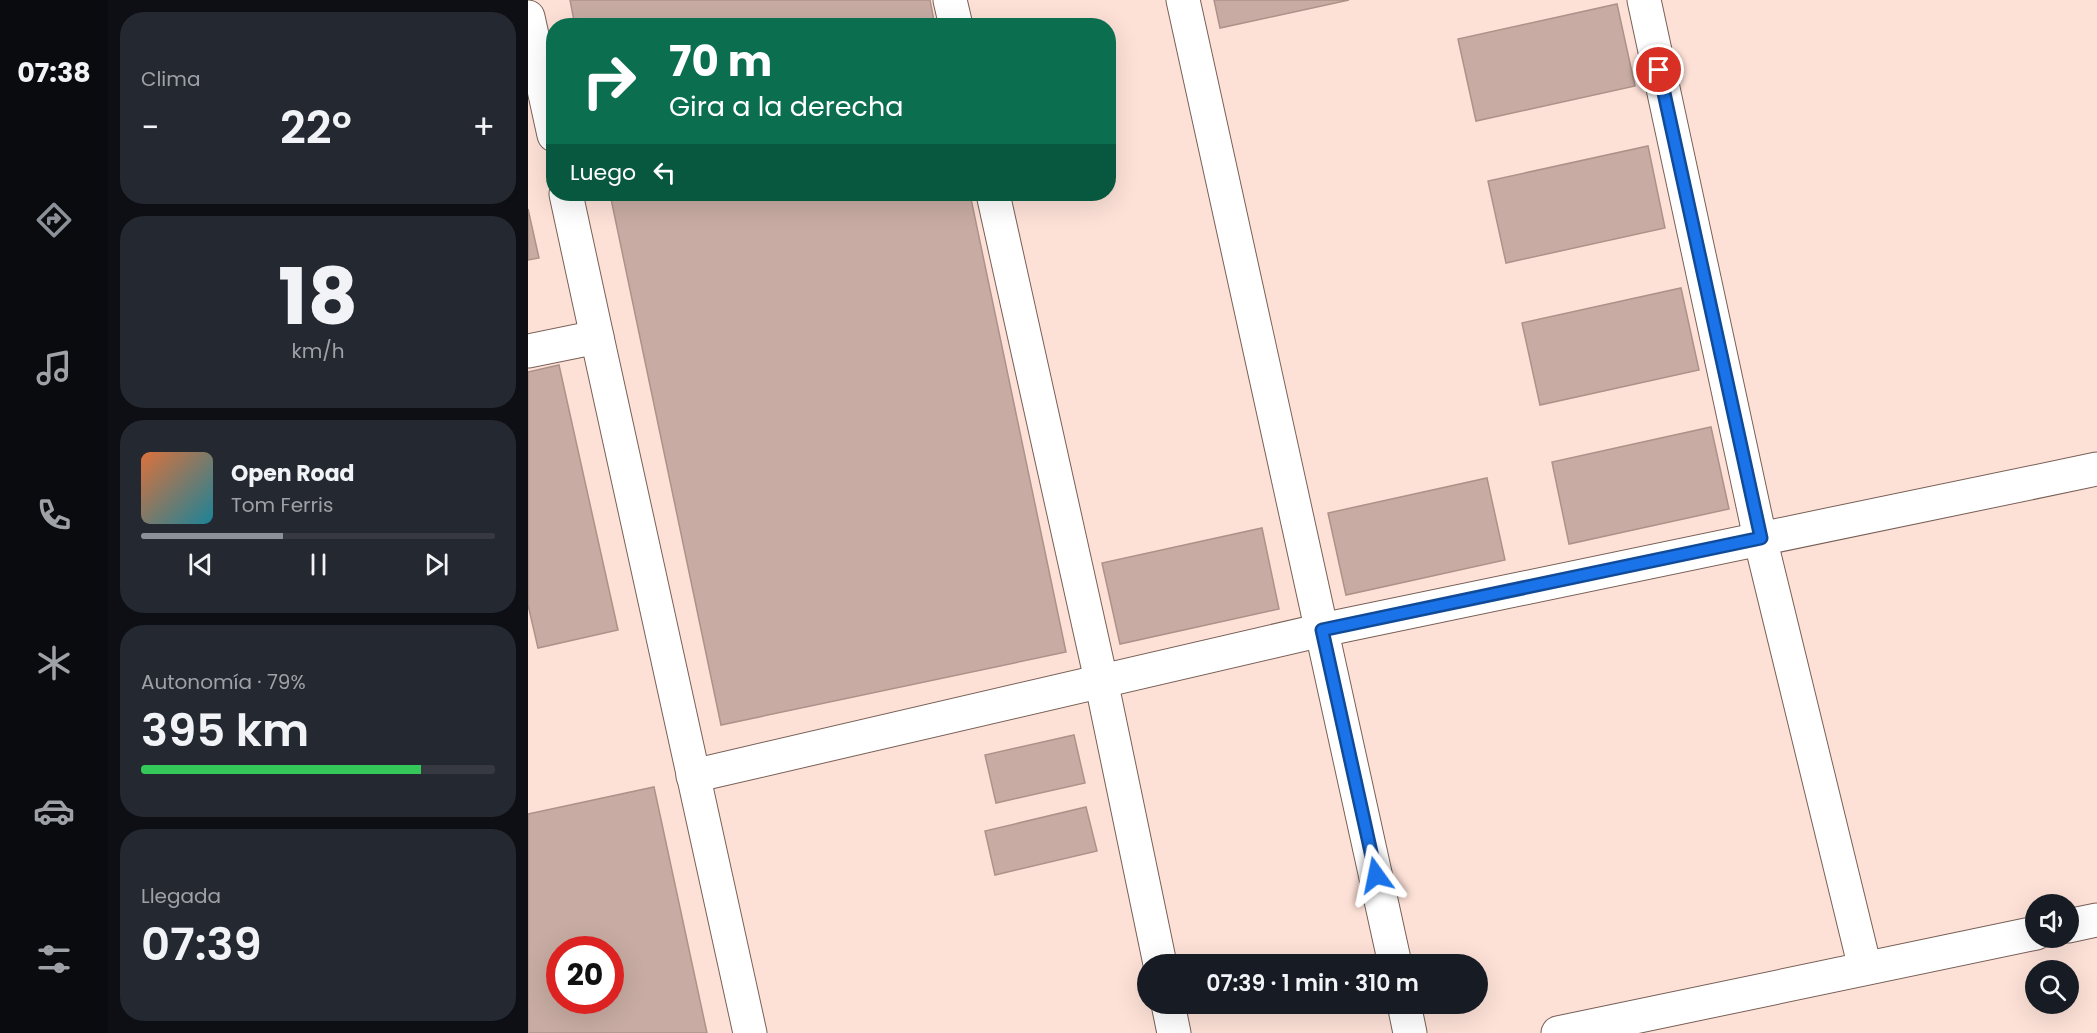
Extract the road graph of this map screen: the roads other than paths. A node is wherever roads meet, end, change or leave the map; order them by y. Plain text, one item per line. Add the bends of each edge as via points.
1 (950, 0) edge
2 (1183, 0) edge
3 (1644, 0) edge
4 (528, 17) edge
5 (954, 18) edge
6 (533, 62) edge
7 (546, 107) edge
8 (568, 201) edge
9 (995, 201) edge
10 (597, 337) junction
11 (528, 351) edge
12 (2097, 469) edge
13 (1761, 538) junction
14 (1322, 630) junction
15 (1101, 680) junction
16 (693, 776) junction
17 (2097, 920) edge
18 (2079, 924) edge
19 (2025, 935) edge
20 (1158, 954) edge
21 (1393, 954) edge
22 (1865, 968) junction
23 (1170, 1014) edge
24 (1406, 1014) edge
25 (750, 1033) edge
26 (1174, 1033) edge
27 (1410, 1033) edge
28 (1558, 1033) edge

1 - 5 lane
2 - 14 lane
3 - 13 lane
4 - 6 lane
6 - 7 lane
8 - 10 lane
9 - 15 lane
10 - 11 lane
10 - 16 lane
12 - 13 lane
13 - 14 lane
13 - 22 lane
14 - 15 lane
14 - 21 lane
15 - 16 lane
15 - 20 lane
16 - 25 lane
17 - 18 lane
19 - 22 lane
22 - 28 lane
23 - 26 lane
24 - 27 lane

